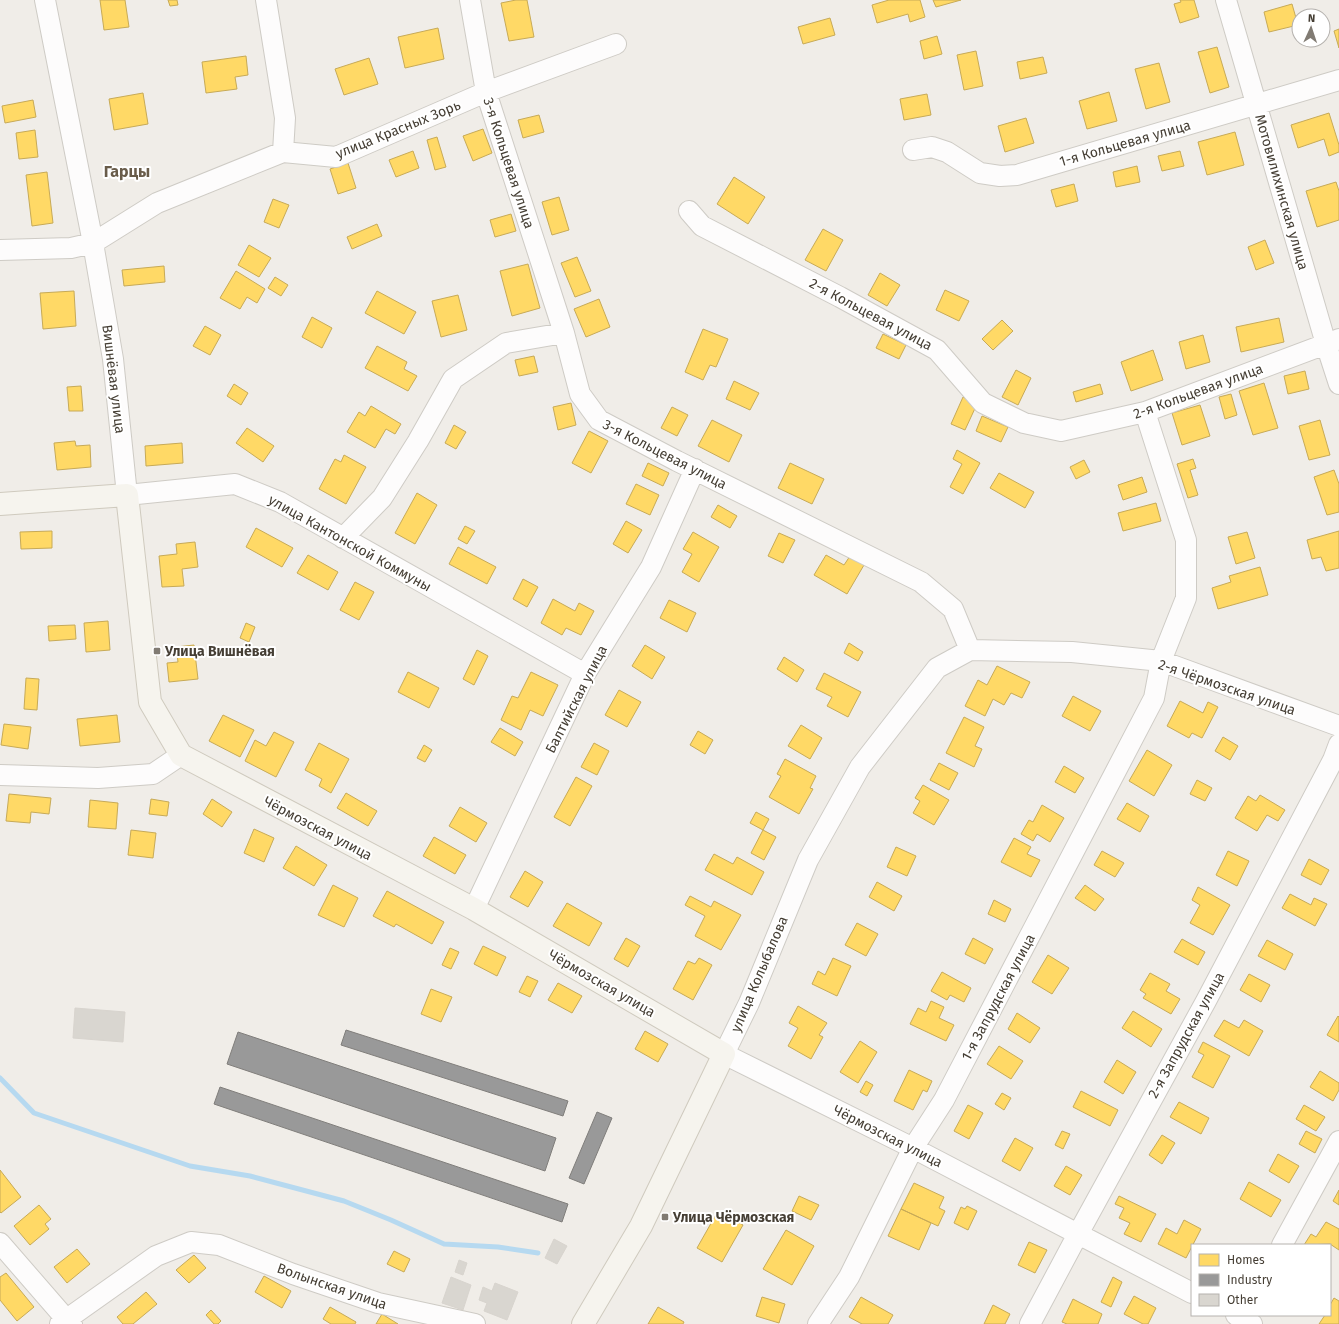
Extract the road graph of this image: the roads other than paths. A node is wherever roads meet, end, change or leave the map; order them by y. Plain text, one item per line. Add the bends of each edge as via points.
1 (45, 0) edge
2 (266, 0) edge
3 (470, 0) edge
4 (1226, 0) edge
5 (616, 44) dead end
6 (1339, 80) edge
7 (486, 92) junction
8 (1257, 104) junction
9 (913, 150) dead end
10 (283, 152) junction
11 (690, 211) dead end
12 (93, 243) junction
13 (0, 250) edge
14 (564, 333) junction
15 (1332, 341) edge
16 (1339, 384) edge
17 (1145, 412) junction
18 (696, 469) junction
19 (127, 495) junction
20 (0, 504) edge
21 (343, 538) junction
22 (970, 650) junction
23 (1161, 662) junction
24 (586, 674) junction
25 (1339, 726) edge
26 (1339, 744) edge
27 (181, 755) junction
28 (0, 775) edge
29 (474, 909) junction
30 (724, 1054) junction
31 (1339, 1141) edge
32 (913, 1148) junction
33 (1078, 1234) junction
34 (0, 1243) edge
35 (1283, 1244) edge
36 (1191, 1291) edge
37 (66, 1322) edge
38 (475, 1324) edge
39 (583, 1324) edge
40 (818, 1324) edge
41 (1030, 1324) edge

1 - 12 street, Вишнёвая улица
2 - 10 street via 285,118
3 - 7 street, 3-я Кольцевая улица
4 - 8 street, Мотовилихинская улица
5 - 7 street, улица Красных Зорь
6 - 8 street, 1-я Кольцевая улица
7 - 10 street, улица Красных Зорь via 336,157
7 - 14 street, 3-я Кольцевая улица
8 - 9 street, 1-я Кольцевая улица via 1017,174 1000,176 980,173 947,152 932,147
8 - 15 street, Мотовилихинская улица
10 - 12 street, улица Красных Зорь via 157,203
11 - 17 street, 2-я Кольцевая улица via 702,226 937,350 983,403 1024,423 1061,431
12 - 13 street, улица Красных Зорь via 72,248
12 - 19 street, Вишнёвая улица via 113,359
14 - 18 street, 3-я Кольцевая улица via 580,394 599,420
14 - 21 street via 506,343 453,380 382,498
15 - 16 street, Мотовилихинская улица
15 - 17 street, 2-я Кольцевая улица
17 - 23 street, 1-я Запрудская улица via 1186,540 1186,598
18 - 22 street, 3-я Кольцевая улица via 921,582 953,609
18 - 24 street, Балтийская улица via 651,567
19 - 20 street, улица Кантонской Коммуны
19 - 21 street, улица Кантонской Коммуны via 235,484 280,502
19 - 27 street, Вишнёвая улица via 150,702
21 - 24 street, улица Кантонской Коммуны
22 - 23 street, 2-я Чёрмозская улица via 1072,652
22 - 30 street, улица Колыбалова via 937,668 860,767 808,860 750,1002
23 - 25 street, 2-я Чёрмозская улица
23 - 32 street, 1-я Запрудская улица via 1154,698 944,1100
24 - 29 street, Балтийская улица
26 - 33 street, 2-я Запрудская улица via 1333,760 1209,994
27 - 28 street via 152,774 98,778
27 - 29 street, Чёрмозская улица
29 - 30 street, Чёрмозская улица
30 - 32 street, Чёрмозская улица
30 - 39 street, улица Колыбалова via 641,1226
31 - 35 street
32 - 33 street, Чёрмозская улица
32 - 40 street, 1-я Запрудская улица via 849,1277
33 - 36 street, Чёрмозская улица
33 - 41 street, 2-я Запрудская улица
34 - 37 street
37 - 38 street, Волынская улица via 156,1256 191,1242 219,1245 378,1303

